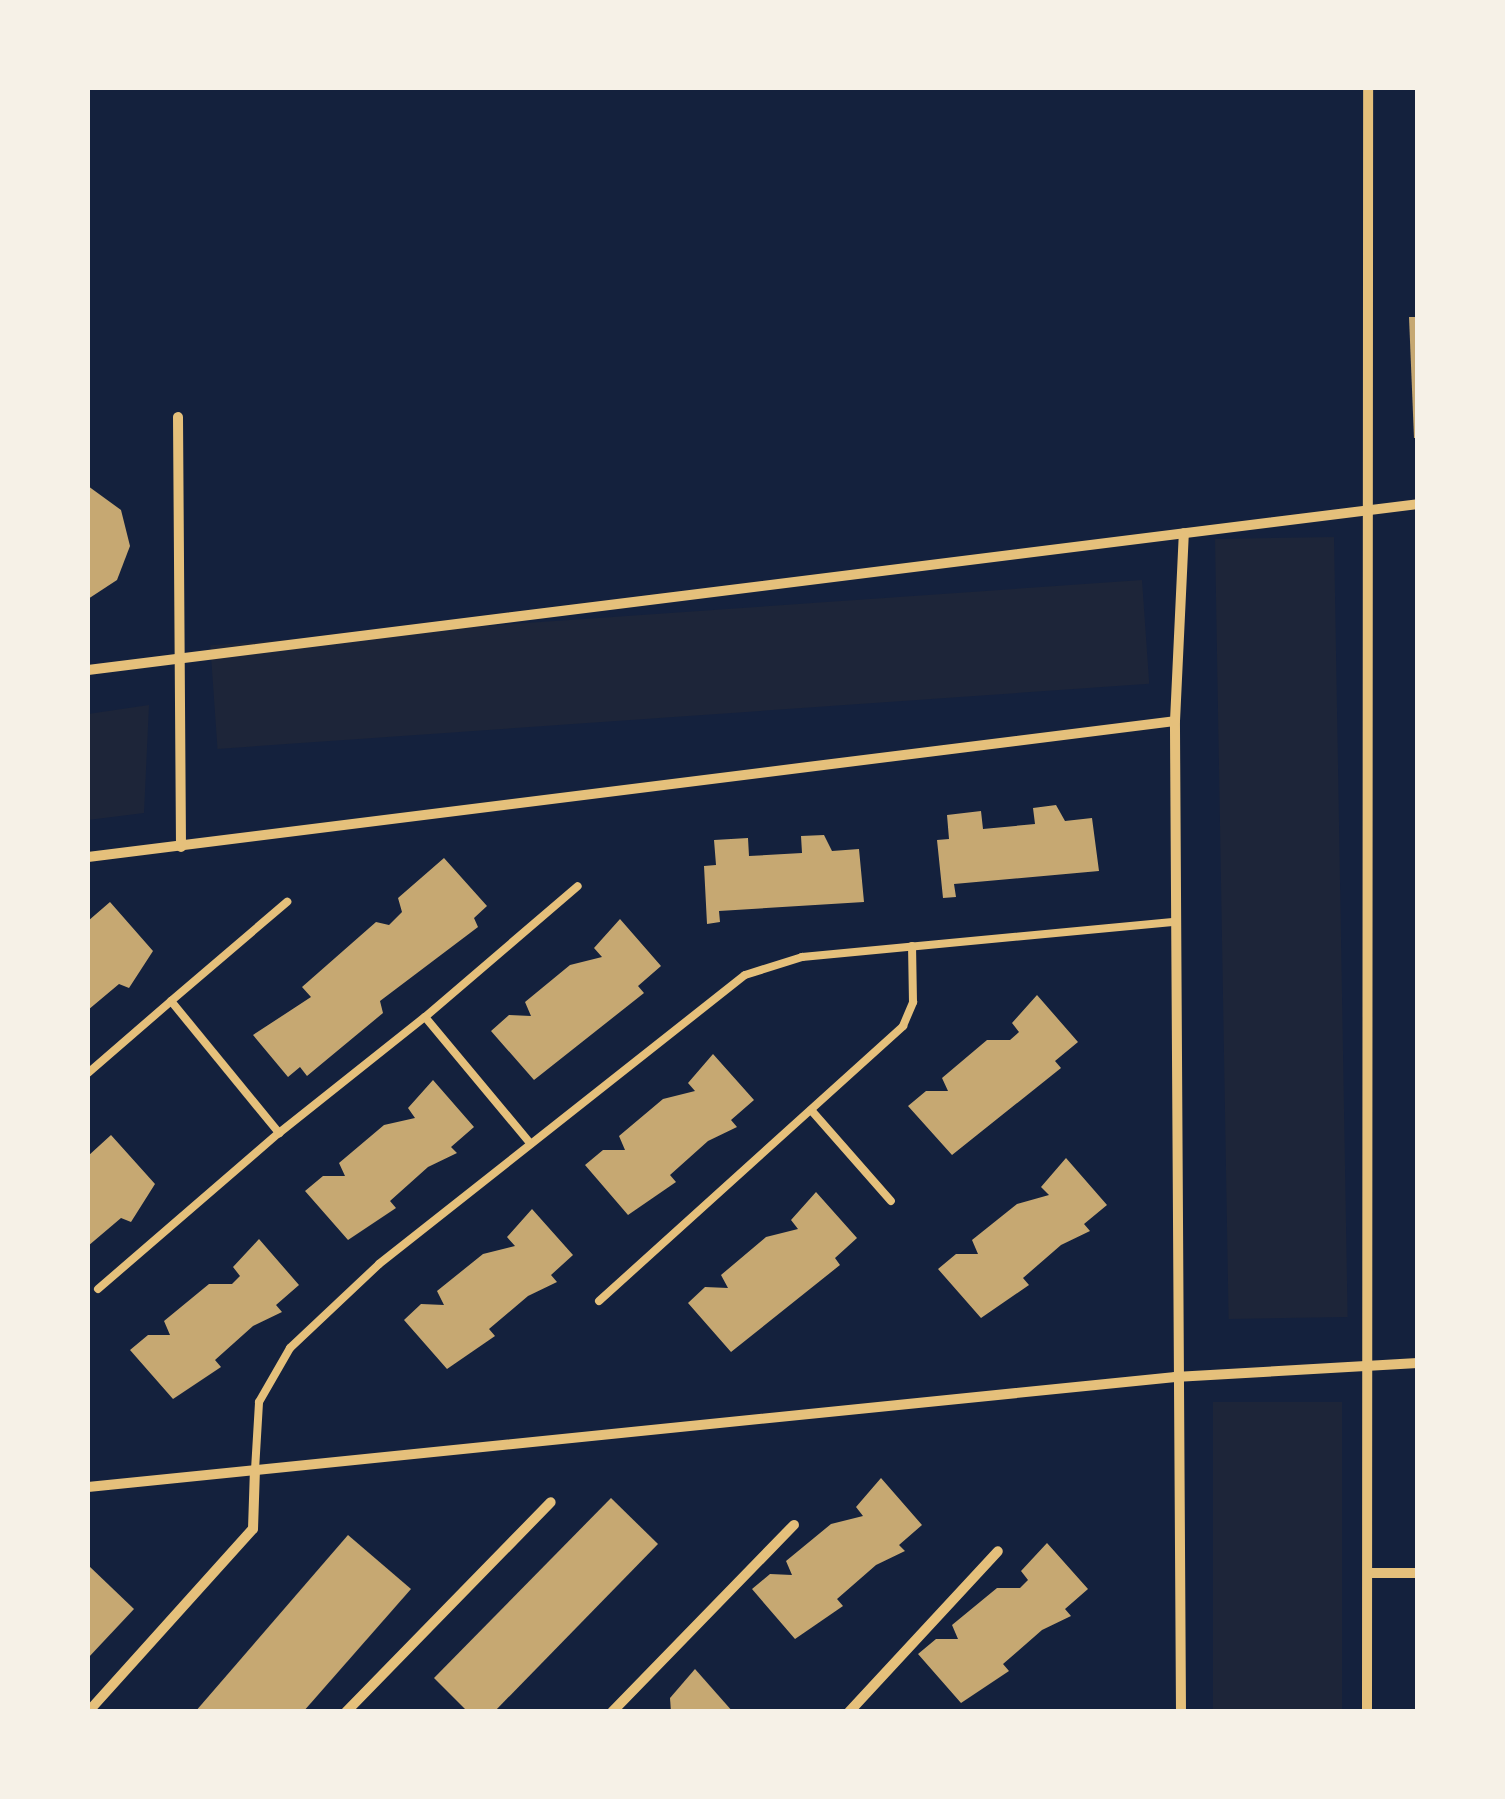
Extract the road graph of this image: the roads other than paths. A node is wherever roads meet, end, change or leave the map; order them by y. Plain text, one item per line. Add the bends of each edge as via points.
1 (1368, 88) edge
2 (178, 417) dead end
3 (1418, 504) edge
4 (1371, 510) junction
5 (1184, 533) junction
6 (180, 656) junction
7 (88, 670) edge
8 (1174, 721) junction
9 (181, 847) junction
10 (88, 857) edge
11 (578, 886) dead end
12 (287, 902) dead end
13 (1174, 922) junction
14 (912, 946) junction
15 (171, 1000) junction
16 (425, 1017) junction
17 (88, 1072) edge
18 (811, 1110) junction
19 (279, 1133) junction
20 (531, 1144) junction
21 (891, 1201) dead end
22 (98, 1290) dead end
23 (600, 1301) dead end
24 (1418, 1363) edge
25 (1372, 1365) junction
26 (1175, 1377) junction
27 (256, 1470) junction
28 (88, 1487) edge
29 (551, 1502) dead end
30 (794, 1524) dead end
31 (998, 1551) dead end
32 (1369, 1573) junction
33 (1418, 1573) edge
34 (88, 1712) edge
35 (346, 1712) edge
36 (612, 1712) edge
37 (849, 1712) edge
38 (1181, 1712) edge
39 (1367, 1712) edge

1 - 4 street
2 - 6 street
3 - 4 street
4 - 5 street
4 - 25 street
5 - 6 street
5 - 8 street
6 - 7 street
6 - 9 street
8 - 9 street
8 - 13 street
9 - 10 street
11 - 16 lane
12 - 15 lane
13 - 14 lane
13 - 26 street
14 - 18 lane via 913,1002 903,1026
14 - 20 lane via 802,957 745,975
15 - 17 lane
15 - 19 lane
16 - 19 lane
16 - 20 lane
18 - 21 lane
18 - 23 lane
19 - 22 lane
20 - 27 lane via 290,1348 259,1402
24 - 25 street
25 - 26 street
25 - 32 street
26 - 27 street
26 - 38 street
27 - 28 street
27 - 34 street via 252,1529
29 - 35 street
30 - 36 street
31 - 37 street
32 - 33 street
32 - 39 street

